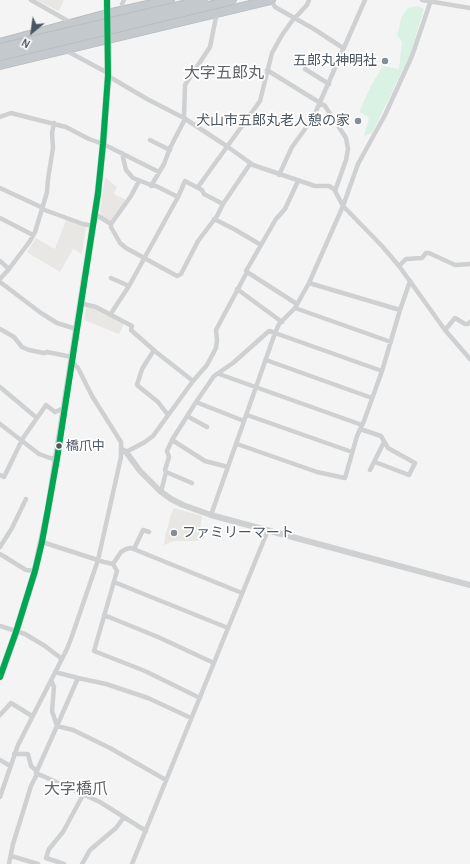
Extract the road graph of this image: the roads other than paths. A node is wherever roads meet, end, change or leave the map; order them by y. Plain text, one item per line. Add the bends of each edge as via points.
1 (32, 0) edge
2 (107, 0) edge
3 (170, 0) edge
4 (204, 0) edge
5 (233, 0) edge
6 (271, 0) edge
7 (309, 0) edge
8 (365, 0) edge
9 (422, 0) edge
10 (430, 0) edge
11 (470, 8) edge
12 (218, 12) junction
13 (107, 14) junction
14 (296, 18) junction
15 (70, 25) junction
16 (108, 40) junction
17 (0, 43) edge
18 (0, 48) edge
19 (343, 48) junction
20 (64, 49) junction
21 (0, 56) edge
22 (0, 65) edge
23 (305, 69) dead end
24 (268, 70) junction
25 (108, 75) junction
26 (329, 84) junction
27 (320, 104) junction
28 (0, 117) edge
29 (185, 118) junction
30 (54, 123) junction
31 (150, 140) dead end
32 (103, 144) junction
33 (228, 146) junction
34 (170, 150) junction
35 (122, 153) junction
36 (250, 164) junction
37 (159, 172) junction
38 (279, 175) junction
39 (140, 181) junction
40 (298, 181) junction
41 (151, 186) junction
42 (198, 187) junction
43 (0, 188) edge
44 (335, 190) junction
45 (178, 197) junction
46 (223, 204) junction
47 (343, 206) junction
48 (42, 209) junction
49 (95, 214) junction
50 (0, 218) edge
51 (214, 219) junction
52 (111, 224) junction
53 (93, 226) junction
54 (33, 235) junction
55 (261, 245) junction
56 (144, 258) junction
57 (0, 261) edge
58 (470, 264) edge
59 (399, 266) junction
60 (9, 268) junction
61 (247, 272) junction
62 (111, 278) dead end
63 (0, 279) edge
64 (410, 281) junction
65 (0, 282) edge
66 (309, 283) junction
67 (128, 286) junction
68 (237, 289) junction
69 (80, 303) junction
70 (296, 306) junction
71 (400, 310) junction
72 (110, 315) junction
73 (282, 322) junction
74 (470, 322) edge
75 (0, 329) edge
76 (76, 329) junction
77 (445, 330) junction
78 (275, 333) junction
79 (391, 342) junction
80 (154, 350) junction
81 (72, 359) junction
82 (470, 359) edge
83 (266, 360) junction
84 (382, 371) junction
85 (219, 374) junction
86 (193, 380) junction
87 (0, 387) edge
88 (257, 388) junction
89 (372, 398) junction
90 (196, 402) junction
91 (64, 408) junction
92 (168, 415) junction
93 (247, 415) junction
94 (187, 416) junction
95 (37, 418) junction
96 (244, 421) junction
97 (0, 424) edge
98 (361, 427) junction
99 (207, 428) dead end
100 (172, 440) junction
101 (22, 441) junction
102 (384, 442) junction
103 (237, 444) junction
104 (124, 451) junction
105 (352, 452) junction
106 (57, 459) junction
107 (375, 462) junction
108 (228, 467) junction
109 (370, 470) dead end
110 (166, 472) junction
111 (0, 475) edge
112 (192, 484) dead end
113 (161, 492) junction
114 (26, 499) dead end
115 (211, 515) junction
116 (268, 530) junction
117 (149, 532) dead end
118 (42, 542) junction
119 (0, 547) edge
120 (134, 550) junction
121 (0, 554) edge
122 (98, 560) junction
123 (113, 564) junction
124 (35, 571) junction
125 (114, 582) junction
126 (470, 585) edge
127 (242, 593) junction
128 (104, 616) junction
129 (0, 626) edge
130 (228, 628) junction
131 (16, 632) junction
132 (62, 659) junction
133 (214, 663) junction
134 (55, 672) junction
135 (0, 677) edge
136 (78, 678) junction
137 (51, 680) junction
138 (200, 698) junction
139 (0, 715) edge
140 (32, 716) junction
141 (191, 718) junction
142 (58, 726) junction
143 (14, 754) junction
144 (0, 760) edge
145 (10, 766) junction
146 (37, 773) junction
147 (166, 780) junction
148 (84, 795) junction
149 (0, 797) edge
150 (124, 817) junction
151 (146, 831) junction
152 (11, 856) junction
153 (9, 864) edge
154 (38, 864) edge
155 (64, 864) edge
156 (82, 864) edge
157 (132, 864) edge

1 - 15 street via 68,21
2 - 13 main road
3 - 13 highway
4 - 18 highway, bridge
5 - 21 highway, bridge
6 - 12 highway
6 - 14 street via 275,7
7 - 14 street
8 - 19 street
9 - 10 street
10 - 11 street
10 - 47 street via 412,56 358,164
12 - 16 highway
12 - 29 street via 210,47 185,85
13 - 15 highway
13 - 16 main road
14 - 19 street
14 - 24 street via 275,47
15 - 17 highway
16 - 20 highway
16 - 25 main road
19 - 26 street
20 - 22 highway
20 - 25 street
23 - 26 street
24 - 27 street
24 - 33 street via 260,101
25 - 29 street
25 - 32 main road
26 - 27 street
27 - 38 street via 292,147
27 - 44 street via 325,106 348,143 346,160
28 - 30 street via 11,112
29 - 33 street
29 - 34 street
30 - 32 street
30 - 48 street via 47,192
31 - 34 street
32 - 35 street
32 - 49 main road
33 - 36 street
33 - 42 street
34 - 37 street
35 - 37 street
35 - 39 street via 126,170
36 - 38 street
36 - 46 street
37 - 41 street
38 - 40 street
39 - 41 street
39 - 52 street
40 - 44 street via 316,186 329,186
40 - 55 street via 285,208
41 - 45 street
42 - 45 street via 185,181
42 - 46 street via 204,194
43 - 48 street
44 - 47 street
45 - 56 street
46 - 51 street
47 - 59 street
47 - 66 street
48 - 53 street
48 - 54 street
49 - 52 street
49 - 53 main road
50 - 54 street
51 - 55 street
51 - 56 street via 198,241 181,274 177,276
52 - 56 street via 122,245
53 - 69 main road
54 - 60 street via 25,250
55 - 61 street
56 - 67 street
57 - 60 street
58 - 59 street via 455,265 429,252 422,258 406,259
59 - 64 street
60 - 63 street
61 - 68 street
61 - 70 street
62 - 67 street
64 - 71 street
64 - 77 street
65 - 76 street via 57,323
66 - 70 street
66 - 71 street
67 - 72 street
68 - 73 street
68 - 86 street via 216,330 216,348 207,365
69 - 72 street via 96,307
69 - 76 main road
70 - 73 street
70 - 79 street
71 - 79 street
72 - 80 street via 132,326 131,330
73 - 78 street
74 - 77 street via 465,324 455,318
75 - 81 street via 28,350
76 - 81 main road
77 - 82 street
78 - 83 street
78 - 84 street
78 - 85 street via 269,331
79 - 84 street
80 - 86 street
80 - 92 street via 142,369 137,385 158,402
81 - 91 main road
81 - 104 street
83 - 88 street
83 - 89 street
84 - 89 street
85 - 88 street
85 - 90 street via 214,376
86 - 92 street
87 - 95 street
88 - 93 street
88 - 98 street
89 - 98 street
90 - 94 street
90 - 96 street
91 - 95 street via 55,412 46,405
91 - 106 main road
92 - 104 street via 149,440
93 - 96 street
93 - 105 street
94 - 99 street
94 - 100 street
95 - 101 street
96 - 103 street
97 - 101 street
98 - 102 street via 381,436
98 - 105 street
100 - 108 street via 206,461
100 - 110 street
101 - 106 street via 39,454
101 - 111 street via 4,477
102 - 107 street
102 - 107 street via 388,448 415,463 409,475
103 - 105 street via 317,472 345,478
103 - 108 street
104 - 113 street
104 - 122 street
106 - 118 main road
107 - 109 street
108 - 115 street
110 - 112 street
110 - 113 street
113 - 115 street via 183,505
114 - 119 street
115 - 116 street
116 - 126 street
116 - 127 street
117 - 120 street via 143,530
118 - 122 street
118 - 124 main road
120 - 123 street via 131,548 121,552
120 - 127 street
121 - 124 street via 26,570
122 - 123 street
122 - 132 street
123 - 125 street via 117,571
124 - 131 main road
125 - 128 street
125 - 130 street
127 - 130 street
128 - 133 street
128 - 138 street via 94,651 145,671
129 - 131 street
130 - 133 street
131 - 132 street via 25,634
131 - 135 main road
132 - 134 street
133 - 138 street
134 - 136 street
134 - 137 street
136 - 141 street via 148,698
136 - 142 street
137 - 140 street
137 - 142 street via 54,687 52,711
138 - 141 street
139 - 140 street via 11,703
140 - 143 street
141 - 147 street
142 - 146 street
142 - 147 street via 73,730 110,748
143 - 145 street
143 - 146 street via 28,754 31,766
144 - 145 street
145 - 149 street
146 - 148 street
146 - 152 street
147 - 151 street
148 - 150 street
148 - 155 street via 63,832 49,849 46,858
150 - 151 street
150 - 156 street via 116,828 90,850
151 - 157 street
152 - 153 street
152 - 154 street

